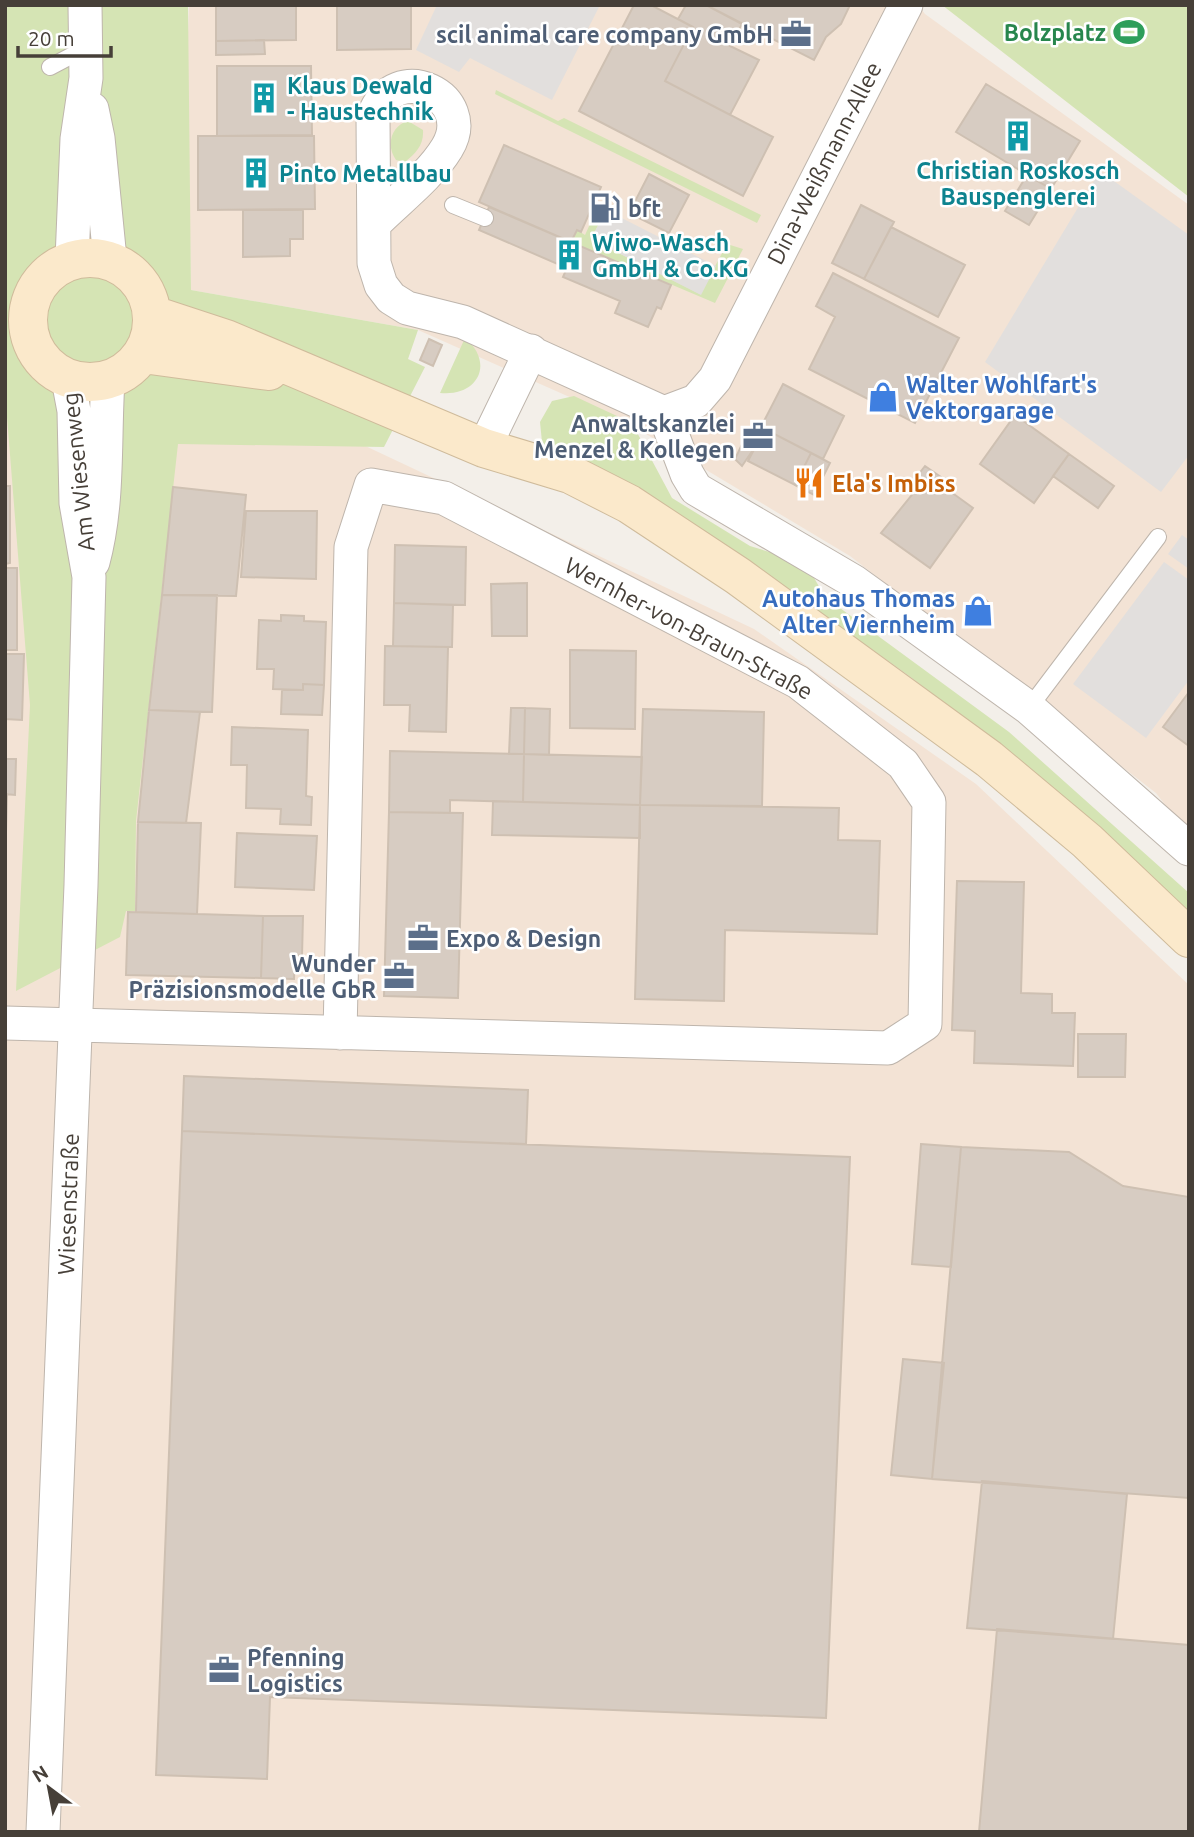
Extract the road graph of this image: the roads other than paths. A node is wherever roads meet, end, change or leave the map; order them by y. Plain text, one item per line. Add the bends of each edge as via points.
1 (85, 5) edge
2 (906, 5) edge
3 (86, 63) junction
4 (50, 66) dead end
5 (453, 205) dead end
6 (485, 218) dead end
7 (375, 223) dead end
8 (110, 259) junction
9 (72, 260) junction
10 (20, 288) edge
11 (153, 314) junction
12 (17, 321) edge
13 (531, 351) junction
14 (143, 354) junction
15 (309, 376) junction
16 (68, 379) junction
17 (108, 380) junction
18 (664, 413) junction
19 (484, 448) junction
20 (1157, 537) dead end
21 (89, 577) junction
22 (1029, 708) junction
23 (1189, 849) edge
24 (1189, 938) edge
25 (5, 1023) edge
26 (75, 1025) junction
27 (340, 1033) junction
28 (43, 1832) edge

1 - 3 street
2 - 18 street, Dina-Weißmann-Allee via 715,379 696,401
3 - 4 lane
3 - 8 street
3 - 9 street via 77,139
5 - 6 lane
7 - 13 street via 374,263 391,298 407,308 463,321
8 - 9 main road
8 - 11 main road via 141,282
9 - 10 main road
10 - 12 main road via 29,307
11 - 14 main road via 152,335
11 - 15 main road via 226,339
12 - 16 main road via 40,358
13 - 18 street
13 - 19 street
14 - 15 main road
14 - 17 main road via 122,374
15 - 19 main road
16 - 17 main road
16 - 21 street, Am Wiesenweg via 74,411 76,503
17 - 21 street, Am Wiesenweg via 106,484 101,533
18 - 22 street via 696,489 853,581
19 - 24 main road via 570,474 629,504 738,576 989,759 1087,841
20 - 22 lane
21 - 26 street, Wiesenstraße
22 - 23 street
25 - 26 street, Wernher-von-Braun-Straße
26 - 27 street, Wernher-von-Braun-Straße
26 - 28 street, Wiesenstraße
27 - 27 street, Wernher-von-Braun-Straße via 351,547 371,485 444,498 798,682 903,764 929,802 925,1024 888,1048

